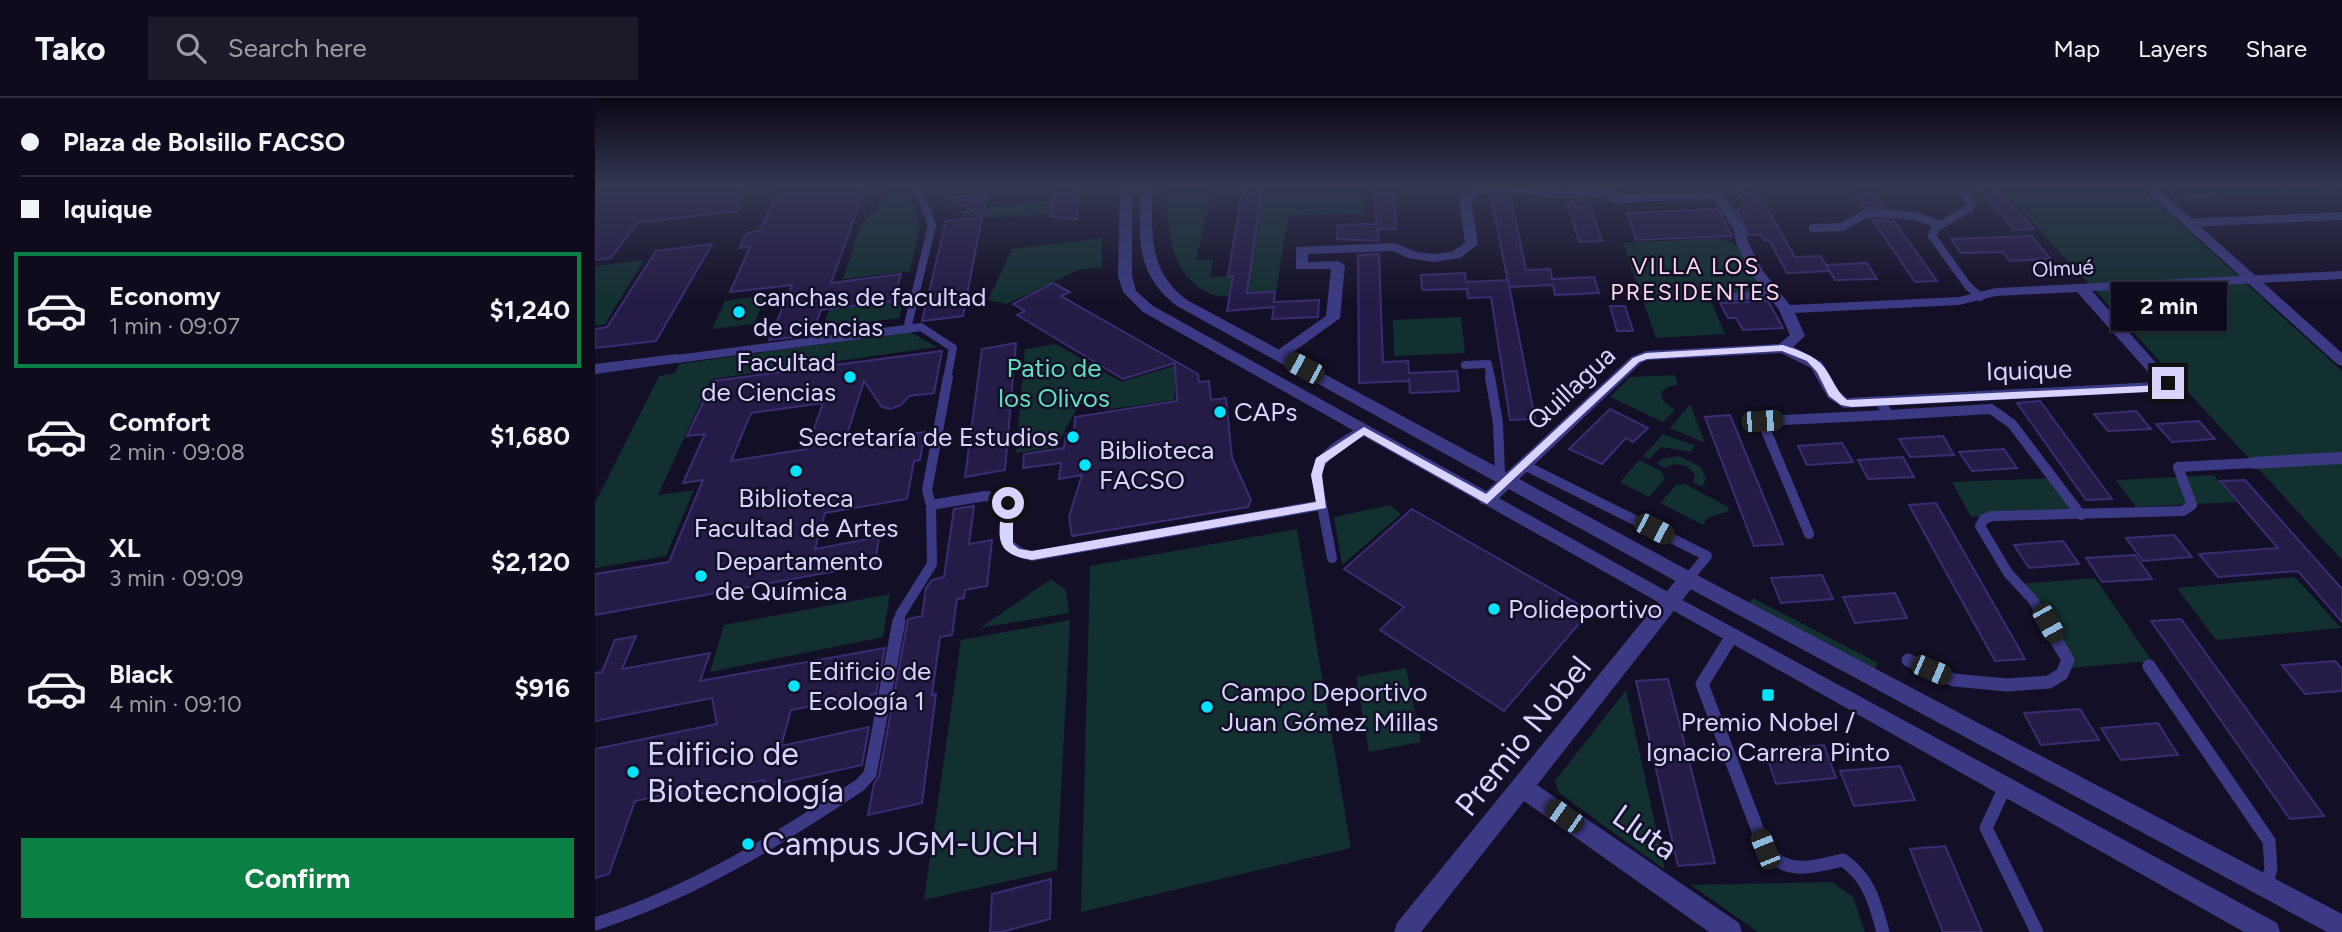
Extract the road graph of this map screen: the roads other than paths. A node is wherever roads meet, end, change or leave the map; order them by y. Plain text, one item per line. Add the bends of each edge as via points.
1 (932, 225) edge
2 (1126, 225) edge
3 (1148, 225) edge
4 (1469, 225) edge
5 (1737, 225) edge
6 (1846, 225) edge
7 (1941, 225) edge
8 (2189, 225) edge
9 (1813, 228) dead end
10 (1723, 238) dead end
11 (1742, 244) junction
12 (2342, 275) edge
13 (2250, 279) junction
14 (2081, 288) junction
15 (1774, 294) junction
16 (1728, 297) dead end
17 (1980, 297) junction
18 (1786, 309) junction
19 (907, 328) junction
20 (1783, 348) junction
21 (2336, 350) edge
22 (1280, 355) junction
23 (677, 359) joint
24 (2342, 361) edge
25 (1465, 365) dead end
26 (595, 369) edge
27 (1257, 370) junction
28 (1884, 409) junction
29 (1364, 430) junction
30 (2342, 458) edge
31 (2252, 463) joint
32 (1524, 465) junction
33 (1504, 477) junction
34 (1487, 500) junction
35 (931, 505) junction
36 (1322, 505) junction
37 (2081, 515) junction
38 (1809, 534) dead end
39 (1332, 558) dead end
40 (1688, 579) junction
41 (1670, 602) junction
42 (1732, 636) junction
43 (1908, 660) dead end
44 (2149, 666) dead end
45 (1892, 688) junction
46 (1875, 715) junction
47 (1522, 787) junction
48 (2005, 787) junction
49 (2265, 887) junction
50 (595, 924) edge
51 (2342, 928) edge
52 (1406, 932) edge
53 (1730, 932) edge
54 (1883, 932) edge
55 (2038, 932) edge
56 (2268, 932) edge

1 - 19 lane
2 - 27 street via 1125,276 1131,292 1148,309
3 - 22 street via 1150,266 1161,288
4 - 22 street via 1472,244 1457,255 1407,256 1395,247 1301,250 1301,266 1338,265 1335,314
5 - 11 street
6 - 9 lane
7 - 17 lane via 1933,236
8 - 13 street
10 - 11 street
11 - 15 street
12 - 13 street, Olmué
13 - 14 street, Olmué
13 - 21 street
14 - 17 street, Olmué via 1996,292
14 - 28 street, Iquique via 2169,386
15 - 16 lane
15 - 18 street
17 - 18 street, Olmué
18 - 20 street via 1798,336
19 - 23 lane
19 - 35 lane via 921,327 953,348 927,490
20 - 28 street, Iquique via 1817,365 1833,394 1844,403
20 - 32 street, Quillagua via 1636,360
21 - 24 street
22 - 27 street
22 - 33 street
23 - 26 street
25 - 33 lane via 1488,364
27 - 29 street
28 - 37 lane via 1991,409 1999,413
28 - 38 lane via 1762,421
29 - 34 street
29 - 36 lane via 1320,461 1316,475
30 - 31 street
31 - 37 lane via 2178,467 2192,505 2183,512
32 - 33 street, Quillagua
32 - 40 lane via 1707,556
33 - 34 street, Quillagua
33 - 40 street
34 - 41 street
35 - 36 lane via 985,496 1003,498 1008,503 1007,546 1032,556
35 - 50 lane via 932,564 900,615 870,775 764,848
36 - 39 lane
37 - 43 lane via 1992,516 1980,526 2008,573 2033,600 2068,660 2056,680 1986,684 1953,680
40 - 41 street, Premio Nobel
40 - 45 street
41 - 42 street
41 - 47 street, Premio Nobel
42 - 46 street
42 - 54 lane via 1702,684 1765,849 1775,862 1788,868 1843,860 1850,864 1872,890
44 - 49 lane via 2269,841 2271,869
45 - 46 street
45 - 49 street
46 - 48 street
47 - 52 street, Premio Nobel
47 - 53 street, Lluta
48 - 55 lane via 1986,828
48 - 56 street
49 - 51 street

